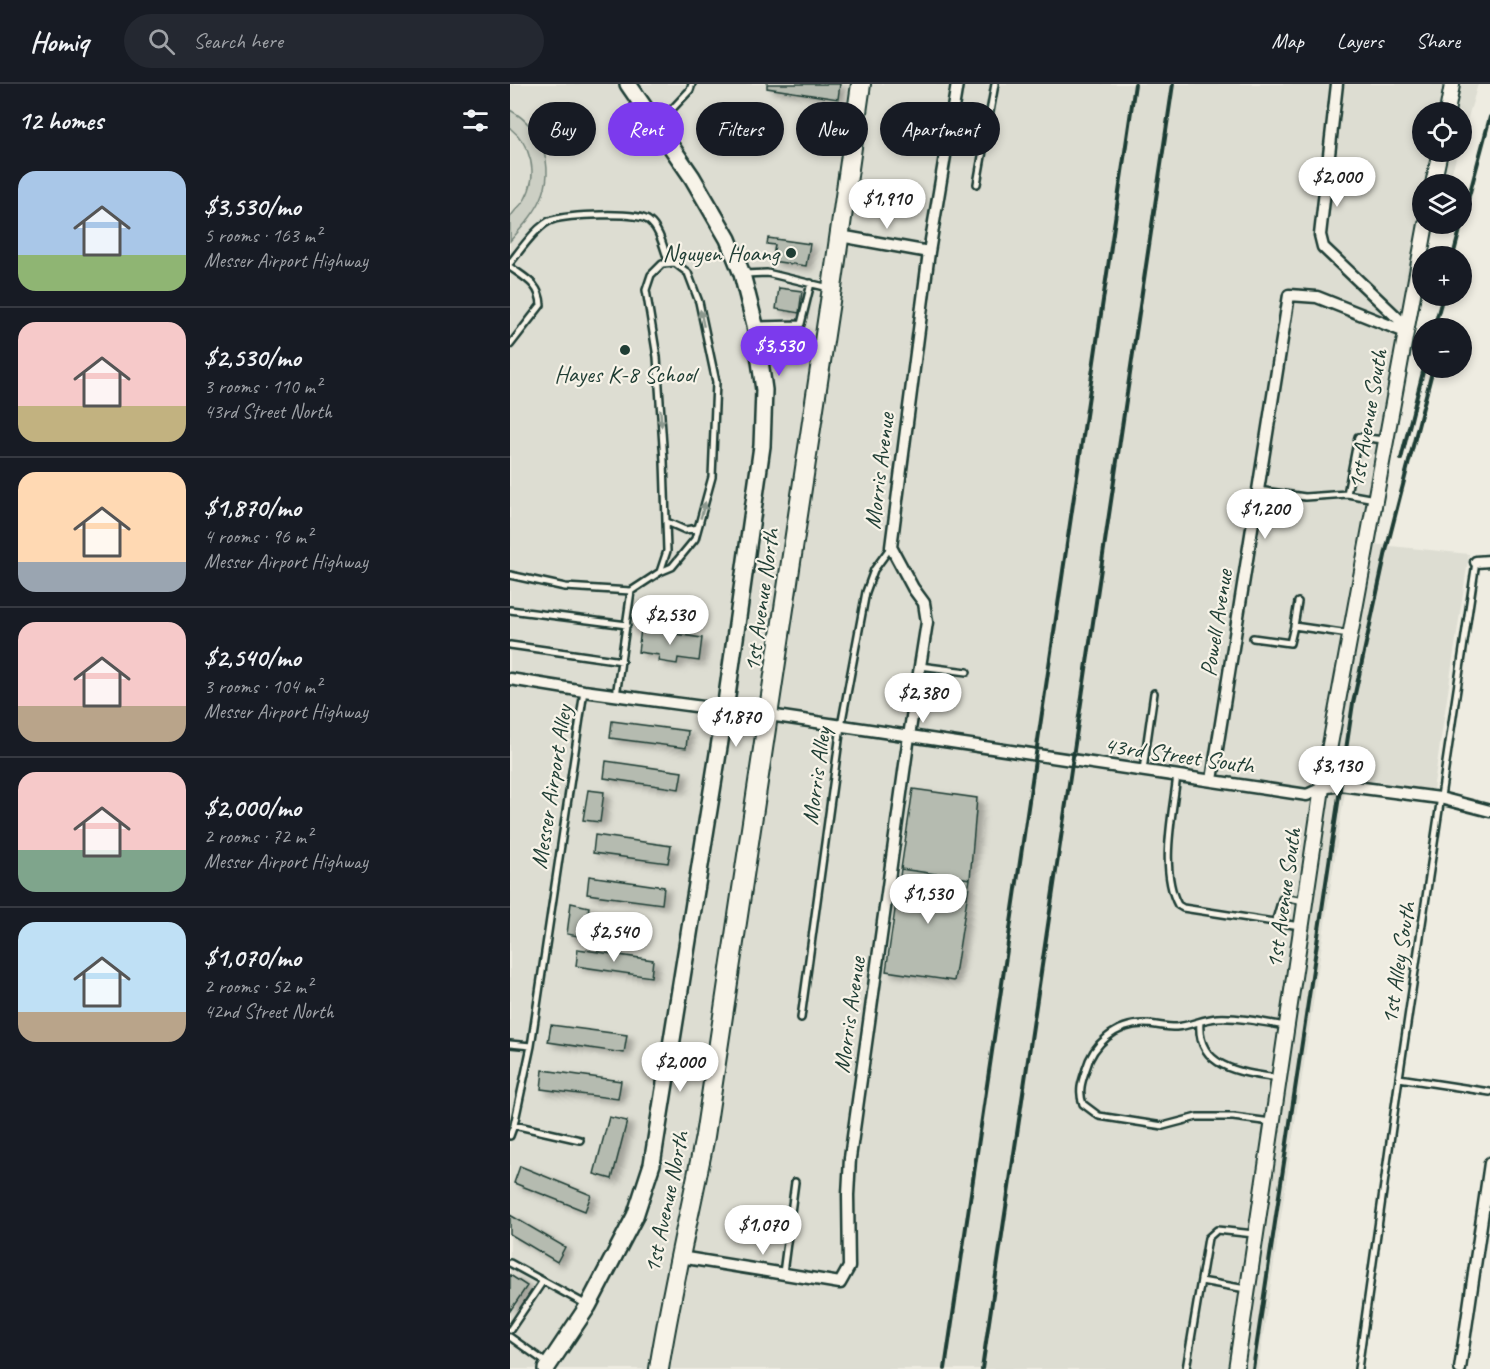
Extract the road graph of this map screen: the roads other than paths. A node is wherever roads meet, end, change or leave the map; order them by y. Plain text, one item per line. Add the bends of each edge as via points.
1 (628, 84) edge
2 (692, 84) edge
3 (861, 84) edge
4 (957, 84) edge
5 (995, 84) edge
6 (1337, 84) edge
7 (1453, 84) edge
8 (640, 102) edge
9 (679, 102) edge
10 (1449, 102) edge
11 (677, 156) edge
12 (976, 184) dead end
13 (1424, 234) edge
14 (840, 236) junction
15 (929, 252) junction
16 (669, 262) junction
17 (510, 265) edge
18 (742, 274) junction
19 (811, 283) junction
20 (832, 288) junction
21 (755, 325) junction
22 (1406, 326) junction
23 (510, 345) edge
24 (1386, 440) junction
25 (1258, 490) junction
26 (1347, 494) junction
27 (1375, 499) junction
28 (667, 522) junction
29 (698, 528) junction
30 (891, 547) junction
31 (1490, 561) edge
32 (1476, 562) joint
33 (660, 572) junction
34 (510, 576) edge
35 (631, 591) junction
36 (1298, 602) dead end
37 (510, 610) edge
38 (627, 625) junction
39 (1294, 626) junction
40 (1350, 634) junction
41 (1253, 638) dead end
42 (510, 645) edge
43 (622, 661) junction
44 (920, 666) junction
45 (967, 672) dead end
46 (510, 679) edge
47 (584, 691) junction
48 (1154, 693) dead end
49 (616, 696) junction
50 (725, 710) junction
51 (769, 715) junction
52 (841, 726) junction
53 (909, 736) junction
54 (1143, 770) junction
55 (1178, 775) junction
56 (1212, 780) junction
57 (1322, 788) junction
58 (1440, 798) junction
59 (1490, 811) edge
60 (1306, 902) junction
61 (1275, 923) junction
62 (1302, 926) junction
63 (801, 1018) dead end
64 (1200, 1022) junction
65 (1287, 1026) junction
66 (510, 1044) edge
67 (531, 1046) junction
68 (1279, 1078) junction
69 (1399, 1078) junction
70 (1490, 1092) edge
71 (1273, 1122) junction
72 (514, 1125) junction
73 (510, 1136) edge
74 (580, 1140) dead end
75 (1490, 1163) edge
76 (795, 1182) dead end
77 (1256, 1235) junction
78 (680, 1257) junction
79 (510, 1263) edge
80 (783, 1273) junction
81 (543, 1281) junction
82 (1201, 1281) junction
83 (1248, 1289) junction
84 (588, 1306) junction
85 (510, 1330) edge
86 (510, 1337) edge
87 (548, 1367) edge
88 (659, 1369) edge
89 (1186, 1369) edge
90 (1236, 1369) edge
91 (1358, 1369) edge
92 (1460, 1369) edge

1 - 8 main road
2 - 9 lane
3 - 14 main road, 1st Avenue North
4 - 15 street, Morris Avenue
5 - 12 lane
6 - 22 street via 1320,235 1323,247
7 - 10 street
11 - 18 main road via 728,239
13 - 22 street, 1st Avenue South
14 - 15 street
14 - 20 main road, 1st Avenue North
15 - 30 street, Morris Avenue
16 - 17 lane via 648,220 608,214 551,220
16 -> 28 lane via 651,275 646,290 657,357
29 -> 16 lane via 712,477 716,382 699,302 688,273 675,262
17 - 23 lane via 541,293 541,305
18 - 19 lane via 767,273
18 - 21 main road
19 - 20 lane
19 - 21 lane via 801,324
20 - 51 main road, 1st Avenue North
21 - 50 main road via 764,390 762,446
22 - 24 street, 1st Avenue South
22 - 25 street, Powell Avenue via 1402,331 1317,297 1289,295
24 - 26 lane via 1358,437
24 - 27 street, 1st Avenue South
25 - 26 lane via 1305,497
25 - 56 street, Powell Avenue
26 - 27 lane
27 - 40 street, 1st Avenue South
28 - 29 lane via 685,530
28 - 33 lane via 667,551
29 - 33 lane via 695,539 672,567
30 - 44 street, Morris Avenue via 924,603 927,622
30 - 52 lane, Morris Alley via 874,570 866,592
31 - 32 street
32 - 58 lane, 1st Alley South
33 - 35 lane
34 - 35 lane via 565,587
35 - 38 lane
36 - 39 lane
37 - 38 lane
38 - 43 lane
39 - 40 lane
39 - 41 lane via 1290,643
40 - 57 street, 1st Avenue South
42 - 43 lane
43 - 49 lane
44 - 45 lane
44 - 53 street, Morris Avenue
46 - 47 street
47 - 49 street
47 - 67 lane, Messer Airport Alley
48 - 54 lane
49 - 50 street
50 - 84 main road via 652,1164 635,1216
51 - 52 street, 43rd Street South
51 - 78 main road, 1st Avenue North via 705,1136
52 - 53 street, 43rd Street South
52 - 63 lane, Morris Alley
53 - 54 street, 43rd Street South
53 - 80 street, Morris Avenue via 850,1158 849,1267 840,1283
54 - 55 street, 43rd Street South
55 - 56 street, 43rd Street South
55 - 61 lane via 1168,864 1178,905
56 - 57 street, 43rd Street South via 1307,795
57 - 58 street, 43rd Street South via 1340,785
57 - 60 street, 1st Avenue South
58 - 59 street, 43rd Street South
58 - 69 lane, 1st Alley South
60 - 61 lane via 1282,900
60 - 62 street, 1st Avenue South
61 - 62 lane
62 - 65 street, 1st Avenue South
64 - 65 lane via 1236,1018
64 - 68 lane via 1201,1044 1213,1058 1234,1069
64 - 71 lane via 1175,1027 1141,1024 1109,1036 1090,1054 1080,1088 1083,1104 1099,1116 1163,1126 1197,1118
65 - 68 street, 1st Avenue South
66 - 67 lane
67 - 72 lane, Messer Airport Alley
68 - 71 street, 1st Avenue South
69 - 70 lane
69 - 91 lane, 1st Alley South
71 - 77 street, 1st Avenue South
72 - 73 lane, Messer Airport Alley
72 - 74 lane
75 - 92 street
76 - 80 lane
77 - 82 lane via 1217,1230 1208,1238
77 - 83 street, 1st Avenue South
78 - 80 street
78 - 88 main road, 1st Avenue North
79 - 81 lane
81 - 84 lane
81 - 85 lane
82 - 83 lane
82 - 89 lane
83 - 90 street, 1st Avenue South
84 - 87 main road
86 - 87 lane

